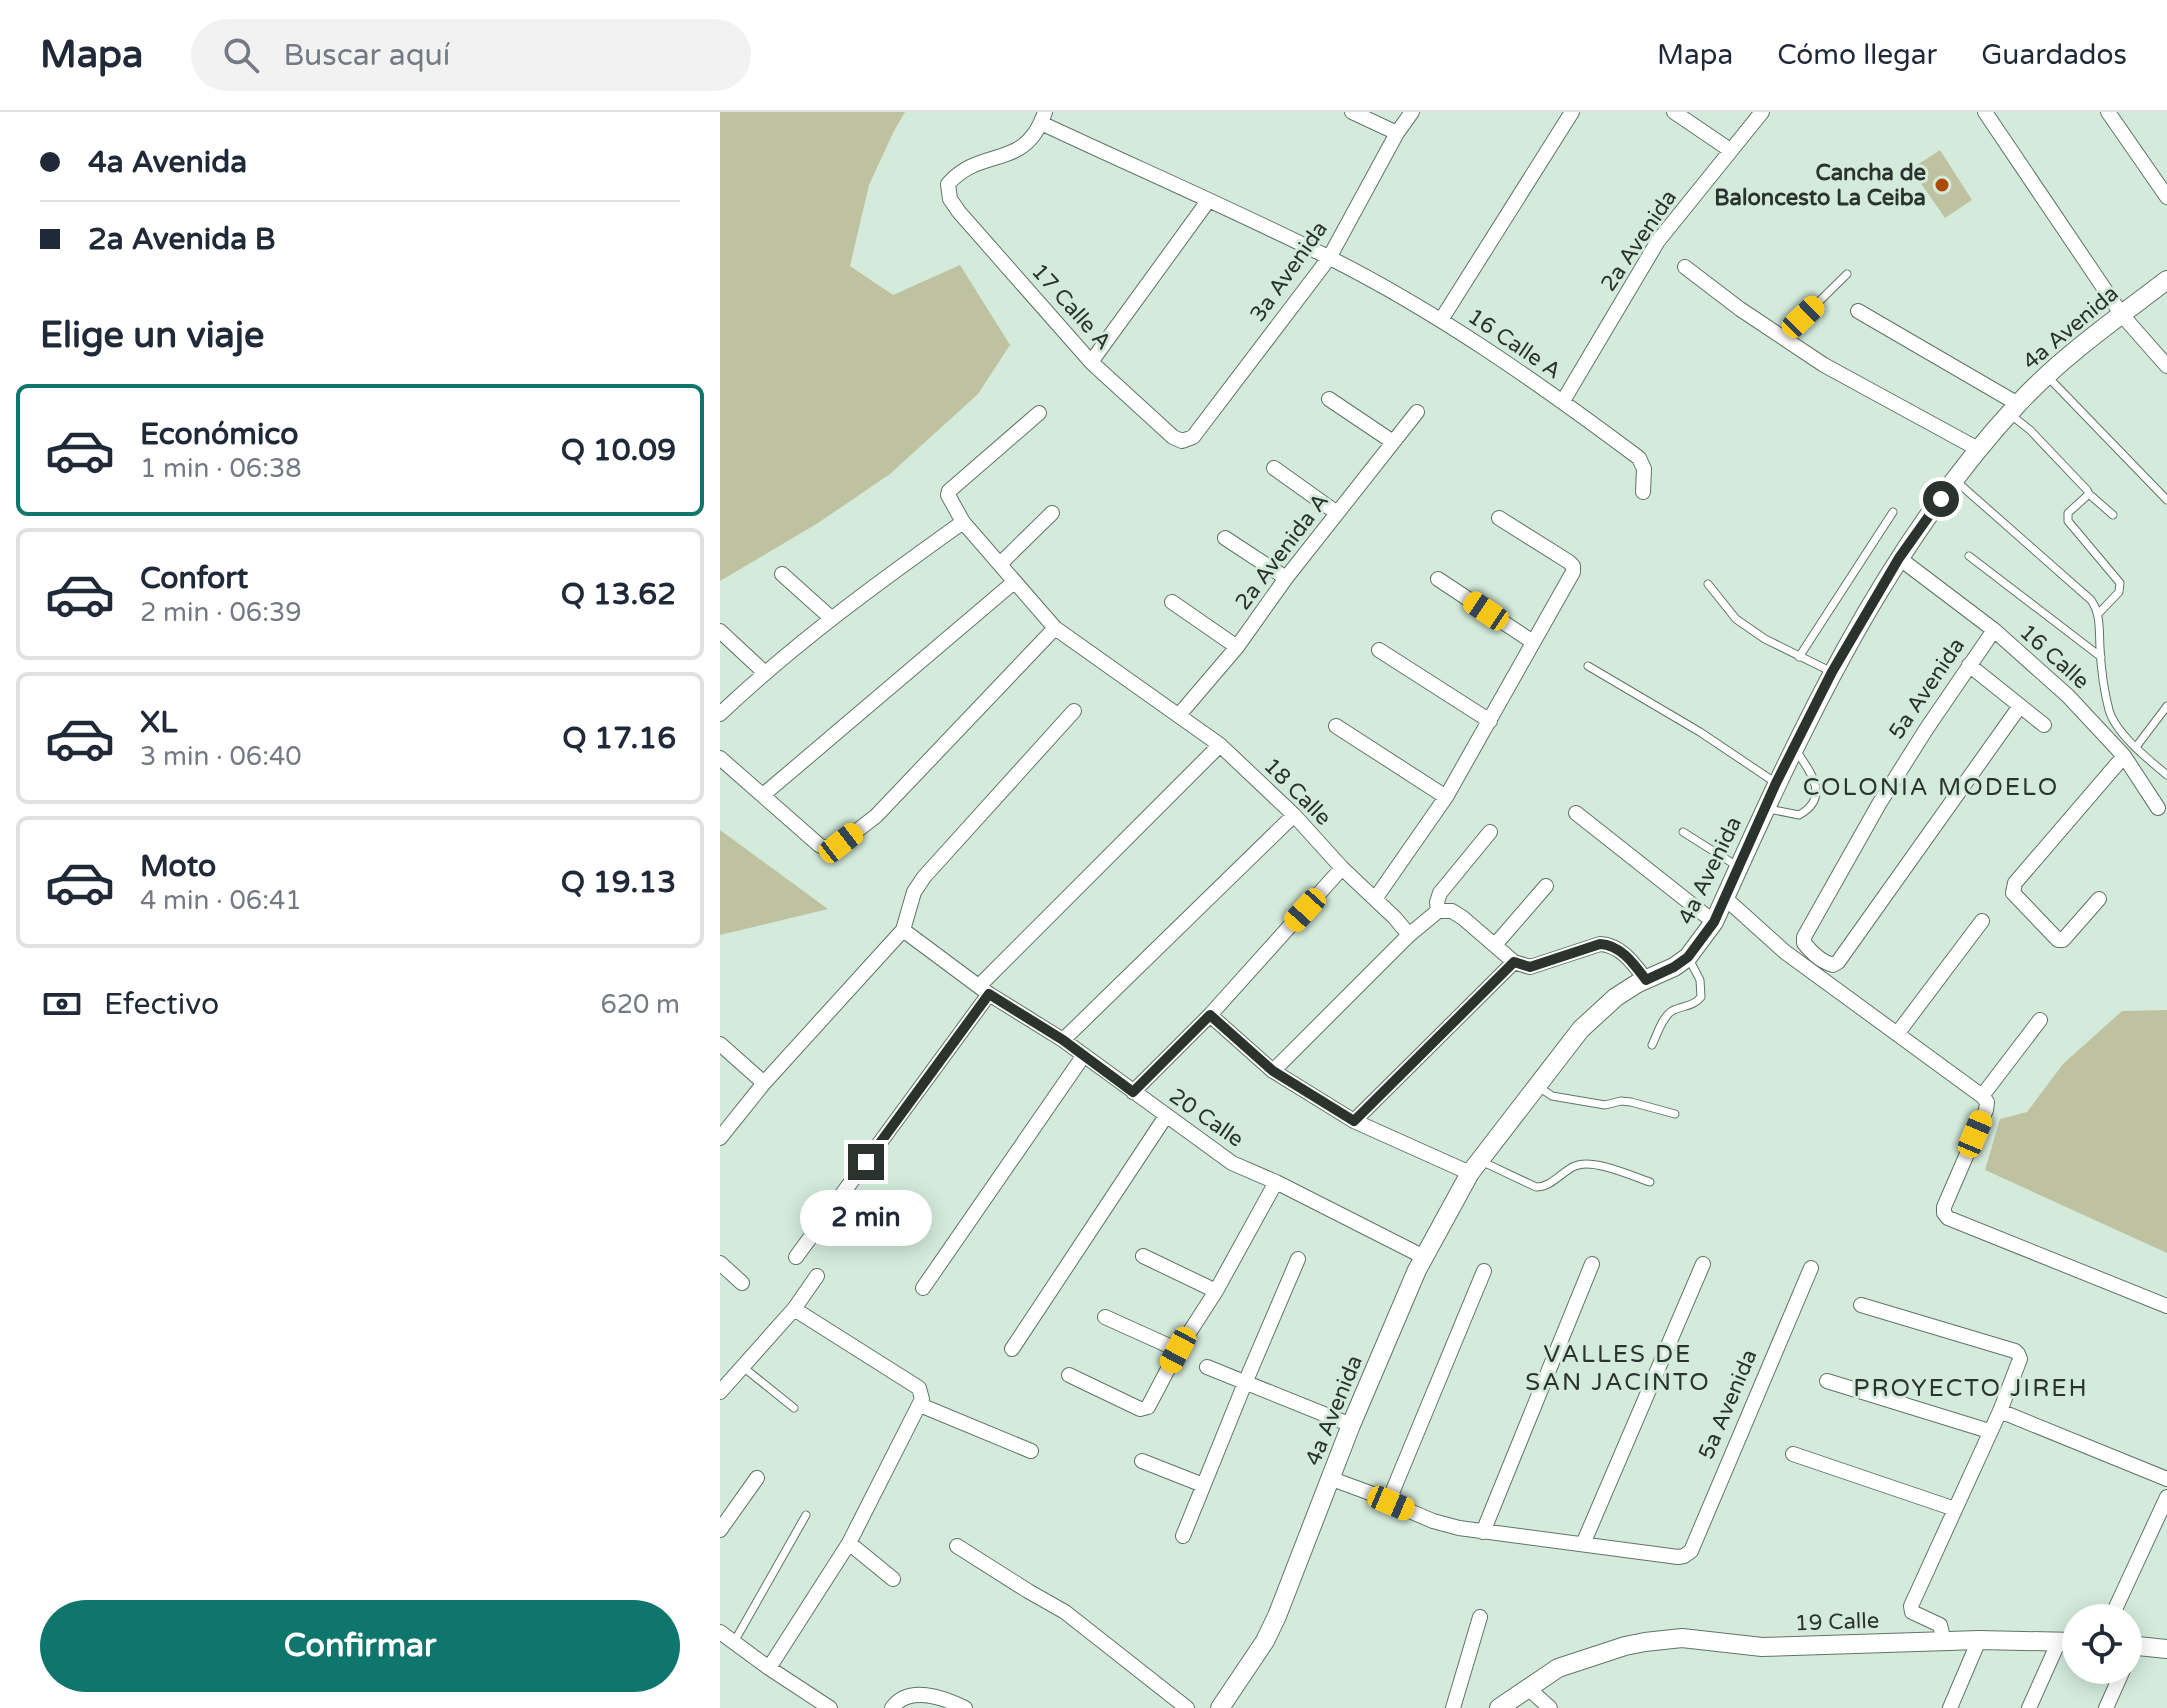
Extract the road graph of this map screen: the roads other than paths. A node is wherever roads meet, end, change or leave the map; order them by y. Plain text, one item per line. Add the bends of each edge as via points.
1 (1352, 112) edge
2 (1412, 112) edge
3 (1572, 112) edge
4 (1674, 112) edge
5 (1762, 112) edge
6 (1985, 112) edge
7 (2108, 112) edge
8 (1043, 118) edge
9 (1397, 133) junction
10 (1730, 150) junction
11 (2167, 197) edge
12 (1208, 201) junction
13 (1329, 258) junction
14 (1685, 267) dead end
15 (1847, 274) dead end
16 (2164, 286) edge
17 (1858, 311) dead end
18 (2122, 315) junction
19 (1441, 320) junction
20 (1781, 338) junction
21 (1091, 362) junction
22 (2167, 366) edge
23 (2046, 376) junction
24 (1329, 399) dead end
25 (1563, 401) junction
26 (2014, 409) junction
27 (1417, 412) dead end
28 (1039, 413) dead end
29 (1182, 441) joint
30 (1393, 442) junction
31 (1978, 449) junction
32 (1274, 468) dead end
33 (1955, 479) junction
34 (1643, 492) dead end
35 (2089, 494) junction
36 (2167, 500) edge
37 (1893, 512) dead end
38 (1052, 513) dead end
39 (1337, 513) junction
40 (2113, 515) dead end
41 (1499, 518) dead end
42 (963, 522) junction
43 (1225, 538) dead end
44 (1969, 556) dead end
45 (1899, 558) junction
46 (1000, 564) junction
47 (782, 574) dead end
48 (1286, 578) junction
49 (1438, 579) dead end
50 (1014, 582) junction
51 (1708, 584) dead end
52 (1172, 602) dead end
53 (2098, 614) junction
54 (831, 618) junction
55 (1055, 628) junction
56 (1994, 630) junction
57 (720, 631) edge
58 (1533, 642) junction
59 (1237, 647) junction
60 (1379, 650) dead end
61 (1799, 657) junction
62 (2101, 657) junction
63 (1969, 665) junction
64 (1588, 666) dead end
65 (764, 672) junction
66 (1832, 672) junction
67 (2020, 706) junction
68 (2167, 706) edge
69 (1074, 711) dead end
70 (720, 714) edge
71 (1179, 715) junction
72 (1490, 721) junction
73 (2044, 725) dead end
74 (1336, 726) dead end
75 (1220, 745) junction
76 (1795, 748) junction
77 (2130, 751) junction
78 (720, 758) edge
79 (2167, 775) edge
80 (1776, 783) junction
81 (763, 795) junction
82 (1446, 797) junction
83 (1766, 808) junction
84 (2158, 808) dead end
85 (1576, 813) dead end
86 (1294, 815) junction
87 (1490, 832) dead end
88 (1683, 832) dead end
89 (1342, 868) junction
90 (1739, 868) junction
91 (1546, 886) dead end
92 (1725, 898) junction
93 (1375, 899) junction
94 (2099, 899) dead end
95 (1438, 911) junction
96 (1982, 921) dead end
97 (1714, 922) junction
98 (903, 930) junction
99 (1409, 935) junction
100 (1495, 945) junction
101 (1688, 957) junction
102 (1514, 962) junction
103 (1646, 980) junction
104 (984, 990) junction
105 (1210, 1015) junction
106 (2040, 1020) dead end
107 (1897, 1034) junction
108 (1063, 1040) junction
109 (720, 1044) edge
110 (1652, 1045) dead end
111 (1084, 1055) junction
112 (1273, 1071) junction
113 (764, 1083) junction
114 (1537, 1086) junction
115 (1133, 1092) junction
116 (1984, 1099) junction
117 (1675, 1114) dead end
118 (1166, 1116) junction
119 (1354, 1121) junction
120 (720, 1138) edge
121 (1476, 1167) junction
122 (1276, 1182) junction
123 (1650, 1182) dead end
124 (1143, 1256) dead end
125 (796, 1257) dead end
126 (1424, 1257) junction
127 (1298, 1259) dead end
128 (720, 1263) edge
129 (1592, 1264) dead end
130 (1703, 1264) dead end
131 (1811, 1268) dead end
132 (1484, 1271) dead end
133 (817, 1276) dead end
134 (742, 1283) dead end
135 (923, 1288) dead end
136 (1216, 1291) junction
137 (1861, 1305) dead end
138 (2167, 1306) edge
139 (794, 1309) junction
140 (1105, 1317) dead end
141 (1012, 1349) dead end
142 (1178, 1350) junction
143 (743, 1367) junction
144 (1207, 1367) dead end
145 (1069, 1375) dead end
146 (1827, 1381) dead end
147 (1245, 1383) junction
148 (720, 1392) edge
149 (920, 1399) junction
150 (794, 1408) dead end
151 (2000, 1411) junction
152 (1351, 1425) junction
153 (1989, 1431) junction
154 (1031, 1451) dead end
155 (1793, 1454) dead end
156 (1142, 1461) dead end
157 (757, 1478) dead end
158 (1332, 1479) junction
159 (2167, 1479) edge
160 (1203, 1485) junction
161 (2167, 1497) edge
162 (1389, 1500) junction
163 (1955, 1509) junction
164 (806, 1515) dead end
165 (720, 1530) edge
166 (1483, 1532) junction
167 (1183, 1536) dead end
168 (849, 1543) junction
169 (1583, 1544) junction
170 (957, 1546) dead end
171 (893, 1579) dead end
172 (2117, 1604) edge
173 (1480, 1617) dead end
174 (720, 1632) edge
175 (1979, 1640) junction
176 (734, 1642) junction
177 (1944, 1642) junction
178 (2062, 1642) edge
179 (2142, 1649) edge
180 (2167, 1649) edge
181 (2062, 1651) edge
182 (769, 1668) junction
183 (2117, 1684) edge
184 (1529, 1689) junction
185 (830, 1708) edge
186 (892, 1708) edge
187 (965, 1708) edge
188 (1187, 1708) edge
189 (1220, 1708) edge
190 (1453, 1708) edge
191 (1499, 1708) edge
192 (1550, 1708) edge
193 (1950, 1708) edge
194 (2029, 1708) edge
195 (2106, 1708) edge

1 - 9 street
2 - 9 street, 3a Avenida
3 - 19 street
4 - 10 street
5 - 10 street, 2a Avenida
6 - 18 street
7 - 11 street
8 - 12 street, 16 Calle A
8 - 21 street, 17 Calle A via 1031,139 1015,152 958,172 948,184 950,199
9 - 13 street, 3a Avenida
10 - 25 street, 2a Avenida via 1658,241
12 - 13 street, 16 Calle A
12 - 21 street
13 - 19 street, 16 Calle A
13 - 29 street, 3a Avenida via 1193,437
14 - 20 street
15 - 20 lane
16 - 18 street, 4a Avenida
17 - 26 street
18 - 22 street
18 - 23 street, 4a Avenida
19 - 25 street, 16 Calle A
20 - 31 street
21 - 29 street, 17 Calle A
23 - 26 street, 4a Avenida
23 - 36 lane
24 - 30 street
25 - 34 street, 16 Calle A via 1639,458
26 - 31 street, 4a Avenida
26 - 35 lane
27 - 30 street, 2a Avenida A
28 - 42 street, 18 Calle via 948,493
30 - 39 street, 2a Avenida A
31 - 33 street, 4a Avenida
32 - 39 street
33 - 45 street, 4a Avenida
33 - 53 lane via 2091,600
35 - 40 lane
35 - 53 lane via 2068,513 2068,521 2120,583 2119,592
37 - 61 lane
38 - 46 street
39 - 48 street, 2a Avenida A
41 - 58 street via 1573,566
42 - 46 street, 18 Calle
42 - 54 street
43 - 48 street
44 - 62 lane
45 - 56 street, 16 Calle
45 - 66 street, 4a Avenida
46 - 50 street, 18 Calle
47 - 54 street
48 - 59 street, 2a Avenida A
49 - 58 street
50 - 55 street, 18 Calle
50 - 81 street
51 - 61 lane via 1736,619
52 - 59 street
53 - 62 lane
54 - 65 street
55 - 71 street, 18 Calle
55 - 81 street via 876,816 841,843 819,845
56 - 63 street, 5a Avenida
56 - 77 street, 16 Calle
57 - 65 street
58 - 72 street
59 - 71 street, 2a Avenida A
60 - 72 street
61 - 66 lane
62 - 77 lane via 2109,712
63 - 67 street
63 - 67 street, 5a Avenida via 1879,804 1804,937 1808,948 1828,964 1838,962
64 - 80 lane
65 - 70 street
66 - 76 street, 4a Avenida
67 - 73 street
68 - 77 lane
69 - 98 street via 924,877
71 - 75 street, 18 Calle
72 - 82 street
74 - 82 street
75 - 86 street, 18 Calle
75 - 104 street
76 - 80 street, 4a Avenida
76 - 83 lane via 1817,783 1809,810 1799,815
77 - 79 lane
77 - 84 street, 16 Calle
77 - 94 street via 2013,888 2058,940
78 - 81 street
80 - 83 street, 4a Avenida
82 - 93 street
83 - 90 street, 4a Avenida
85 - 97 street
86 - 89 street, 18 Calle
86 - 108 street
87 - 95 street via 1440,893
88 - 90 lane
89 - 93 street, 18 Calle
89 - 105 street
90 - 92 street, 4a Avenida
91 - 100 street
92 - 97 street, 4a Avenida
92 - 107 street via 1785,952
93 - 99 street, 18 Calle
95 - 99 street
95 - 100 street via 1452,911
96 - 107 street
97 - 101 street, 4a Avenida
98 - 104 street, 20 Calle
98 - 113 street
99 - 112 street
100 - 102 street
101 - 103 street, 4a Avenida
101 - 110 lane via 1700,980 1701,997 1672,1011
102 - 103 street via 1530,967 1610,945
102 - 119 street
103 - 114 street, 4a Avenida via 1616,997 1581,1029
104 - 108 street, 20 Calle
104 - 125 street
105 - 112 street
105 - 115 street
106 - 116 street
107 - 116 street
108 - 111 street, 20 Calle
109 - 113 street
111 - 115 street, 20 Calle
111 - 135 street
112 - 119 street
113 - 120 street
114 - 117 lane via 1552,1096 1605,1105 1631,1102
114 - 121 street, 4a Avenida
115 - 118 street, 20 Calle
116 - 138 street via 1986,1110 1944,1207 1948,1218
118 - 122 street, 20 Calle via 1232,1163
118 - 141 street
119 - 121 street
121 - 123 lane via 1536,1187 1586,1163
121 - 126 street, 4a Avenida
122 - 126 street, 20 Calle
122 - 136 street
124 - 136 street
126 - 152 street, 4a Avenida
127 - 147 street
128 - 134 street
129 - 166 street
130 - 169 street
131 - 169 street, 5a Avenida via 1691,1551 1678,1557
132 - 162 street
133 - 139 street
136 - 142 street
137 - 151 street via 2015,1351 2020,1359
139 - 143 street
139 - 149 street via 919,1388
140 - 142 street
142 - 145 street via 1145,1409
143 - 148 street
143 - 150 lane
144 - 147 street
146 - 153 street
147 - 152 street
147 - 160 street
149 - 154 street
149 - 168 street
151 - 153 street
151 - 159 street
152 - 158 street, 4a Avenida
153 - 163 street
155 - 163 street
156 - 160 street
157 - 165 street
158 - 162 street
158 - 189 street, 4a Avenida via 1271,1629
160 - 167 street
161 - 172 street
162 - 166 street via 1433,1521
163 - 177 street via 1911,1606 1912,1612 1940,1625
164 - 176 lane
166 - 169 street
168 - 171 street
168 - 182 street
170 - 188 street via 1065,1612
173 - 190 street
174 - 176 street
175 - 177 street, 19 Calle
175 - 178 street, 19 Calle
175 - 193 street
176 - 182 street
177 - 184 street, 19 Calle via 1762,1647 1682,1638 1645,1642 1558,1668
179 - 180 street
181 - 194 street
182 - 185 street
183 - 195 street
184 - 191 street
184 - 192 street
186 - 187 street via 905,1696 923,1694

